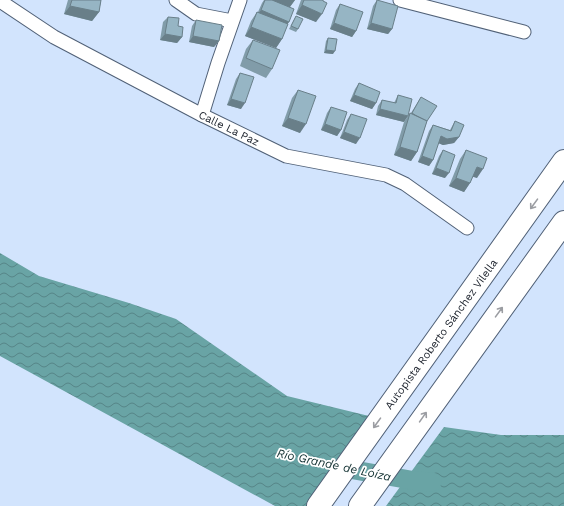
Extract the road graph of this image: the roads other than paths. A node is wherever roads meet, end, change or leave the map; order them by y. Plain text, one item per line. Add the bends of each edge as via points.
1 (176, 0) edge
2 (240, 0) edge
3 (400, 0) edge
4 (0, 1) edge
5 (232, 21) junction
6 (524, 32) dead end
7 (202, 115) junction
8 (560, 167) edge
9 (564, 222) edge
10 (467, 228) dead end
11 (318, 506) edge
12 (360, 506) edge

1 - 5 street via 196,14
2 - 5 street
3 - 6 street
4 - 7 street, Calle La Paz via 54,37
5 - 7 street
7 - 10 street, Calle La Paz via 286,156 386,176 405,184
8 -> 11 highway, Autopista Roberto Sánchez Vilella
12 -> 9 highway

